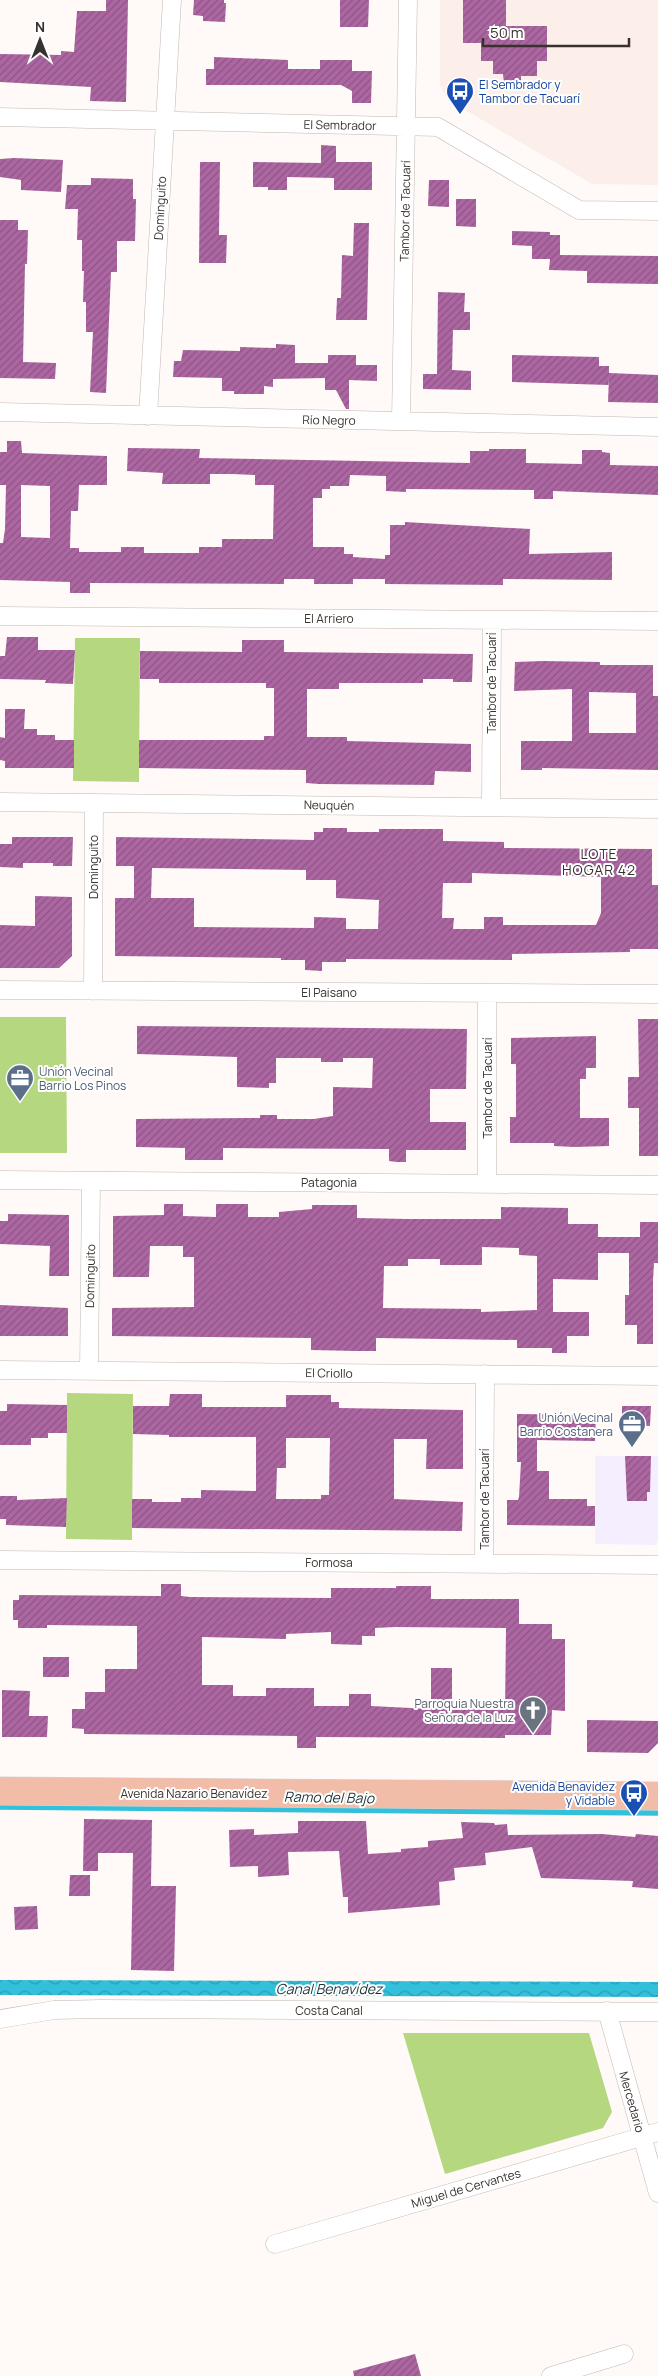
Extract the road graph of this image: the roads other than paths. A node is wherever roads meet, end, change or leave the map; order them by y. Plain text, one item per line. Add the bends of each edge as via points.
1 (172, 0) edge
2 (408, 0) edge
3 (0, 117) edge
4 (165, 121) junction
5 (406, 126) junction
6 (658, 211) edge
7 (0, 412) edge
8 (148, 416) junction
9 (401, 421) junction
10 (658, 427) edge
11 (0, 616) edge
12 (492, 620) junction
13 (658, 621) edge
14 (0, 802) edge
15 (94, 803) junction
16 (491, 807) junction
17 (658, 809) edge
18 (0, 990) edge
19 (93, 990) junction
20 (487, 993) junction
21 (658, 994) edge
22 (0, 1180) edge
23 (91, 1181) junction
24 (487, 1184) junction
25 (658, 1185) edge
26 (0, 1370) edge
27 (88, 1371) junction
28 (485, 1374) junction
29 (658, 1376) edge
30 (0, 1560) edge
31 (484, 1563) junction
32 (658, 1565) edge
33 (0, 1791) edge
34 (658, 1796) edge
35 (607, 2011) junction
36 (658, 2012) edge
37 (0, 2019) edge
38 (650, 2135) edge
39 (658, 2193) edge
40 (275, 2244) dead end
41 (624, 2354) dead end
42 (551, 2376) edge

1 - 4 street, Dominguito
2 - 5 street, Tambor de Tacuarí
3 - 4 street, El Sembrador
4 - 5 street, El Sembrador
4 - 8 street, Dominguito
5 - 6 street, El Sembrador via 438,127 579,210
5 - 9 street, Tambor de Tacuarí
7 - 8 street, Río Negro
8 - 9 street, Río Negro
9 - 10 street, Río Negro
11 - 12 street, El Arriero
12 - 13 street, El Arriero
12 - 16 street, Tambor de Tacuarí
14 - 15 street, Neuquén
15 - 16 street, Neuquén
15 - 19 street, Dominguito
16 - 17 street, Neuquén
18 - 19 street, El Paisano
19 - 20 street, El Paisano
20 - 21 street, El Paisano
20 - 24 street, Tambor de Tacuarí
22 - 23 street, Patagonia
23 - 24 street, Patagonia
23 - 27 street, Dominguito
24 - 25 street, Patagonia
26 - 27 street, El Criollo
27 - 28 street, El Criollo
28 - 29 street, El Criollo
28 - 31 street, Tambor de Tacuarí
30 - 31 street, Formosa
31 - 32 street, Formosa
33 - 34 main road, Avenida Nazario Benavídez
35 - 36 street, Costa Canal
35 - 37 street, Costa Canal via 101,2009 54,2010
35 - 38 street, Mercedario
38 - 39 street, Mercedario
38 - 40 street, Miguel de Cervantes
41 - 42 street

